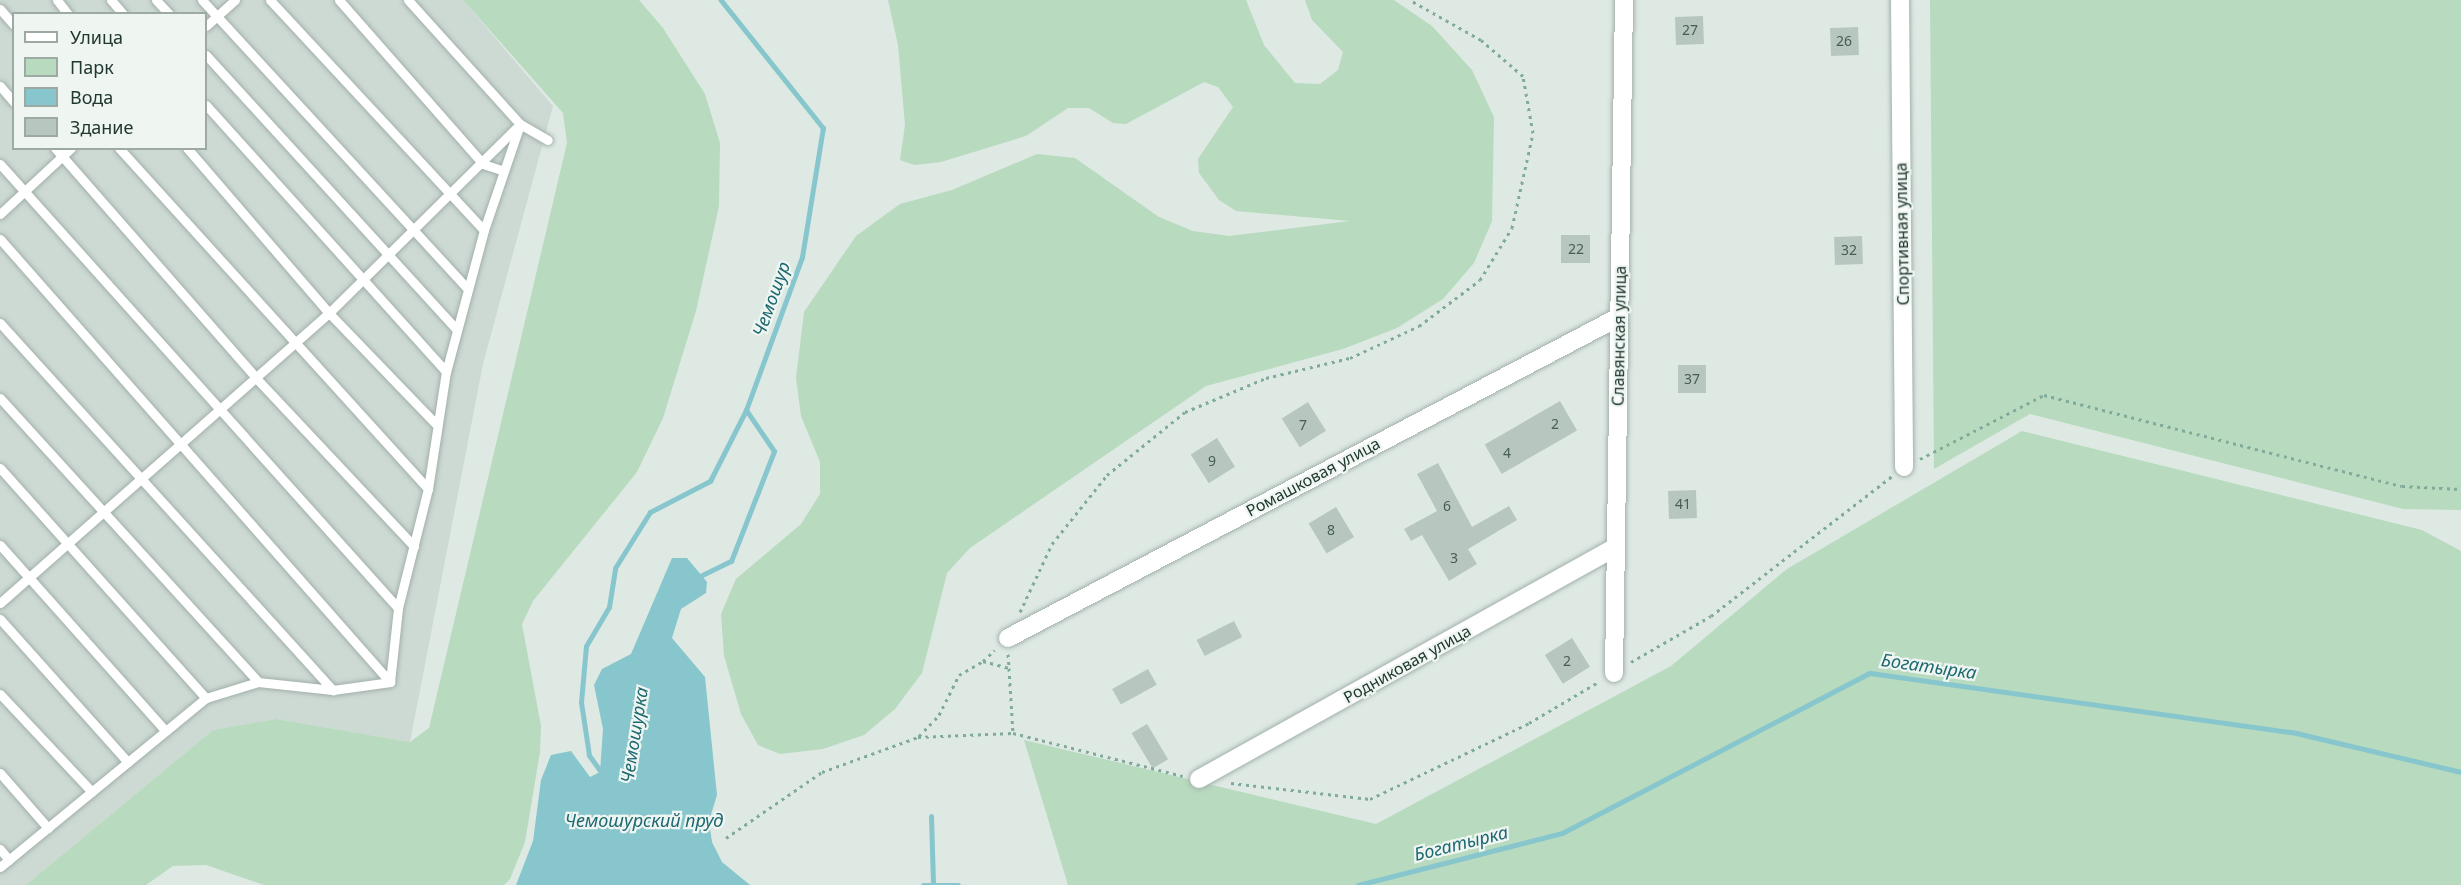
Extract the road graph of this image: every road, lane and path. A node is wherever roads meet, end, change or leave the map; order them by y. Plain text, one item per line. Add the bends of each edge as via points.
1 (57, 0) edge
2 (111, 0) edge
3 (156, 0) edge
4 (202, 0) edge
5 (235, 0) edge
6 (270, 0) edge
7 (339, 0) edge
8 (408, 0) edge
9 (1410, 0) edge
10 (1624, 0) edge
11 (1900, 0) edge
12 (0, 9) edge
13 (67, 12) edge
14 (121, 12) edge
15 (166, 12) edge
16 (217, 16) junction
17 (12, 23) edge
18 (207, 25) edge
19 (207, 56) edge
20 (0, 86) edge
21 (12, 100) edge
22 (207, 106) edge
23 (520, 124) junction
24 (548, 140) dead end
25 (57, 150) edge
26 (70, 150) edge
27 (121, 150) edge
28 (189, 150) edge
29 (62, 157) junction
30 (0, 164) edge
31 (483, 164) junction
32 (502, 170) junction
33 (23, 194) junction
34 (451, 196) junction
35 (0, 214) edge
36 (412, 230) junction
37 (484, 230) junction
38 (0, 238) edge
39 (386, 255) junction
40 (362, 278) junction
41 (467, 288) junction
42 (329, 313) junction
43 (1619, 317) junction
44 (0, 323) edge
45 (457, 330) junction
46 (294, 344) junction
47 (446, 372) junction
48 (256, 378) junction
49 (0, 398) edge
50 (220, 410) junction
51 (435, 423) junction
52 (182, 444) junction
53 (1904, 467) junction
54 (0, 468) edge
55 (142, 479) junction
56 (428, 489) junction
57 (2461, 489) edge
58 (101, 514) junction
59 (67, 544) junction
60 (0, 545) edge
61 (414, 546) junction
62 (1614, 548) junction
63 (29, 577) junction
64 (0, 603) edge
65 (398, 608) junction
66 (0, 619) edge
67 (1008, 638) joint
68 (1614, 673) junction
69 (258, 682) junction
70 (390, 682) junction
71 (333, 690) junction
72 (0, 694) edge
73 (206, 698) junction
74 (166, 731) junction
75 (1013, 733) junction
76 (918, 737) junction
77 (128, 762) junction
78 (0, 773) edge
79 (1199, 779) junction
80 (92, 792) junction
81 (48, 828) junction
82 (726, 838) dead end
83 (0, 849) edge
84 (9, 860) junction
85 (0, 867) edge

1 - 13 lane
2 - 14 lane
3 - 15 lane
4 - 16 lane
5 - 16 lane
6 - 34 lane
7 - 31 lane
8 - 23 lane
9 - 67 path via 1481,40 1522,76 1533,133 1512,228 1480,280 1419,326 1350,358 1266,378 1185,412 1107,475 1052,544
10 - 43 street, Славянская улица
11 - 53 street, Спортивная улица
12 - 17 lane
16 - 18 lane
16 - 36 lane
19 - 39 lane
20 - 21 lane
22 - 40 lane
23 - 24 lane
23 - 31 lane
23 - 32 lane
25 - 29 lane
26 - 29 lane
27 - 46 lane
28 - 42 lane
29 - 33 lane
29 - 48 lane
30 - 33 lane
31 - 32 lane
31 - 34 lane
32 - 37 lane
33 - 35 lane
33 - 50 lane
34 - 36 lane
34 - 37 lane
36 - 39 lane
36 - 41 lane
37 - 41 lane
38 - 52 lane
39 - 40 lane
39 - 45 lane
40 - 42 lane
40 - 47 lane
41 - 45 lane
42 - 46 lane
42 - 51 lane
43 - 62 street, Славянская улица
43 - 67 street, Ромашковая улица
44 - 55 lane
45 - 47 lane
46 - 48 lane
46 - 56 lane
47 - 51 lane
48 - 50 lane
48 - 61 lane
49 - 58 lane
50 - 52 lane
50 - 65 lane
51 - 56 lane
52 - 55 lane
52 - 70 lane
53 - 57 path via 2044,395 2402,486
53 - 68 path via 1711,616
54 - 59 lane
55 - 58 lane
55 - 71 lane
56 - 61 lane
58 - 59 lane
58 - 69 lane
59 - 63 lane
59 - 73 lane
60 - 63 lane
61 - 65 lane
62 - 68 street, Славянская улица
62 - 79 street, Родниковая улица
63 - 64 lane
63 - 74 lane
65 - 70 lane
66 - 77 lane
68 - 79 path via 1529,723 1370,799
69 - 71 lane
69 - 73 lane
70 - 71 lane
72 - 80 lane
73 - 74 lane
74 - 77 lane
75 - 76 path
75 - 76 path via 1009,668 983,661 959,675 939,715
75 - 79 path
76 - 82 path via 822,772
77 - 80 lane
78 - 81 lane
80 - 81 lane
81 - 84 lane
83 - 84 lane
84 - 85 lane

